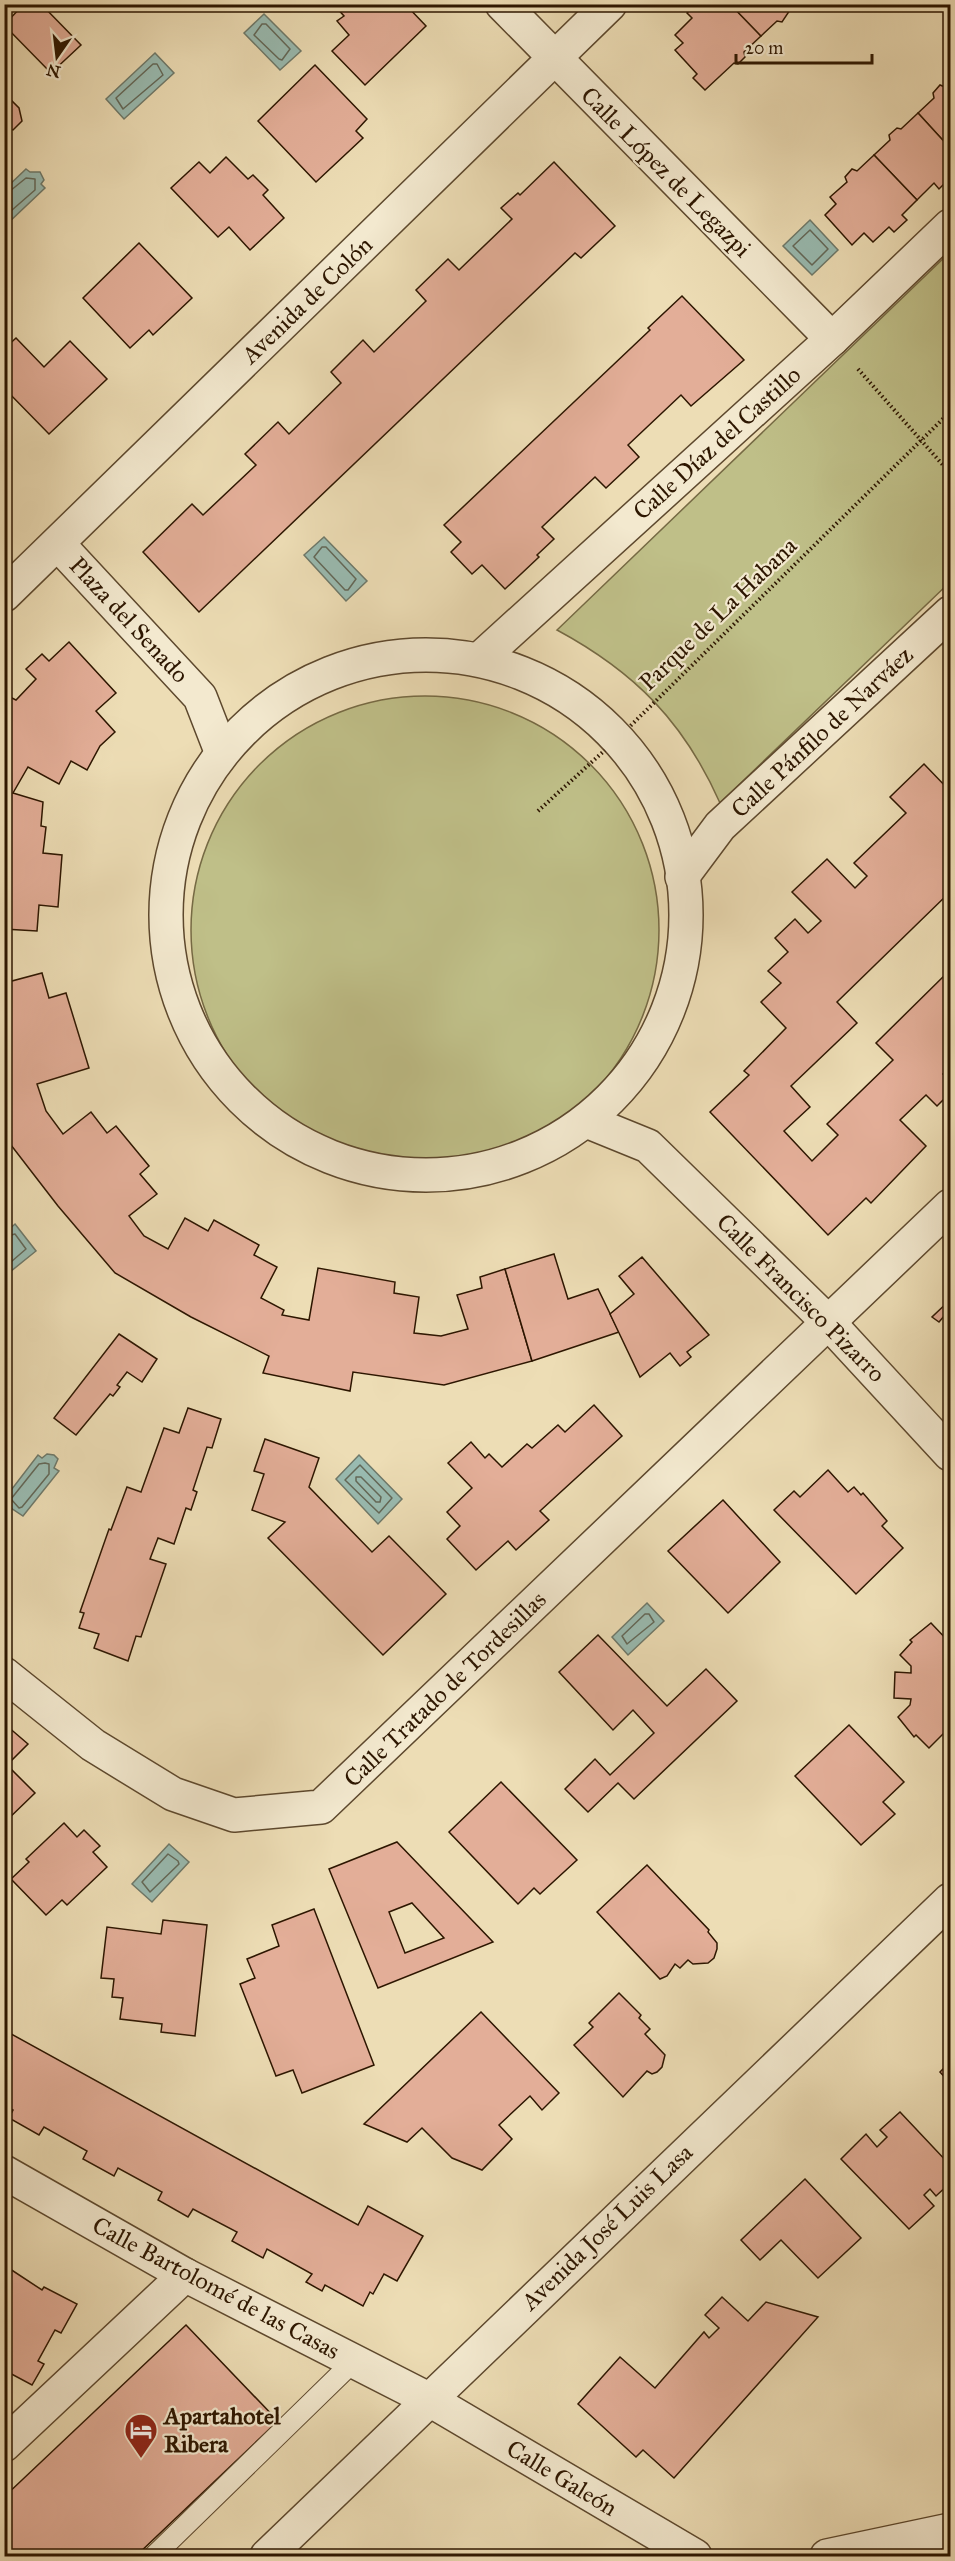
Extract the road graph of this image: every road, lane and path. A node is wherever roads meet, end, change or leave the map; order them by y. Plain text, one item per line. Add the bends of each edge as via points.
1 (502, 4) edge
2 (610, 4) edge
3 (554, 59) junction
4 (951, 226) edge
5 (832, 339) junction
6 (951, 412) edge
7 (920, 441) junction
8 (951, 473) edge
9 (58, 544) junction
10 (4, 595) edge
11 (951, 613) edge
12 (481, 658) junction
13 (200, 697) junction
14 (257, 719) junction
15 (616, 740) junction
16 (221, 751) junction
17 (538, 811) dead end
18 (720, 826) junction
19 (671, 833) junction
20 (682, 877) junction
21 (627, 1085) junction
22 (589, 1122) junction
23 (648, 1146) junction
24 (951, 1206) edge
25 (829, 1323) junction
26 (951, 1454) edge
27 (4, 1674) edge
28 (951, 1900) edge
29 (4, 2172) edge
30 (184, 2275) junction
31 (354, 2361) junction
32 (430, 2400) junction
33 (4, 2445) edge
34 (951, 2530) edge
35 (154, 2556) edge
36 (267, 2556) edge
37 (695, 2556) edge
38 (827, 2556) edge

1 - 3 street, Calle López de Legazpi
2 - 3 street, Avenida de Colón
3 - 5 street, Calle López de Legazpi
3 - 9 street, Avenida de Colón
4 - 5 street, Calle Díaz del Castillo
5 - 7 path
5 - 12 street, Calle Díaz del Castillo
6 - 7 path, Parque de La Habana
7 - 8 path
7 - 15 path, Parque de La Habana
9 - 10 street, Avenida de Colón
9 - 13 street, Plaza del Senado
11 - 18 street, Calle Pánfilo de Narváez
12 - 14 street via 416,652 351,663 291,690
12 - 15 street via 556,687
13 - 14 street, Plaza del Senado
13 - 16 street, Plaza del Senado
14 - 16 street
15 - 17 path, Parque de La Habana
15 - 19 street via 656,792
16 - 22 street via 188,805 164,892 172,983 211,1065 275,1130 358,1168 449,1177 537,1153
18 - 19 street, Calle Pánfilo de Narváez
18 - 20 street, Calle Pánfilo de Narváez
19 - 20 street
20 - 21 street via 689,944 664,1030
21 - 22 street
21 - 23 street, Calle Francisco Pizarro
22 - 23 street, Calle Francisco Pizarro
23 - 25 street, Calle Francisco Pizarro
24 - 25 street, Calle Tratado de Tordesillas
25 - 26 street, Calle Francisco Pizarro
25 - 27 street, Calle Tratado de Tordesillas via 321,1807 234,1815 173,1794 93,1745
28 - 32 street, Avenida José Luis Lasa
29 - 30 street, Calle Bartolomé de las Casas
30 - 31 street, Calle Bartolomé de las Casas
30 - 33 street
31 - 32 street, Calle Bartolomé de las Casas
31 - 35 lane
32 - 36 street, Avenida José Luis Lasa
32 - 37 street, Calle Galeón
34 - 38 street

